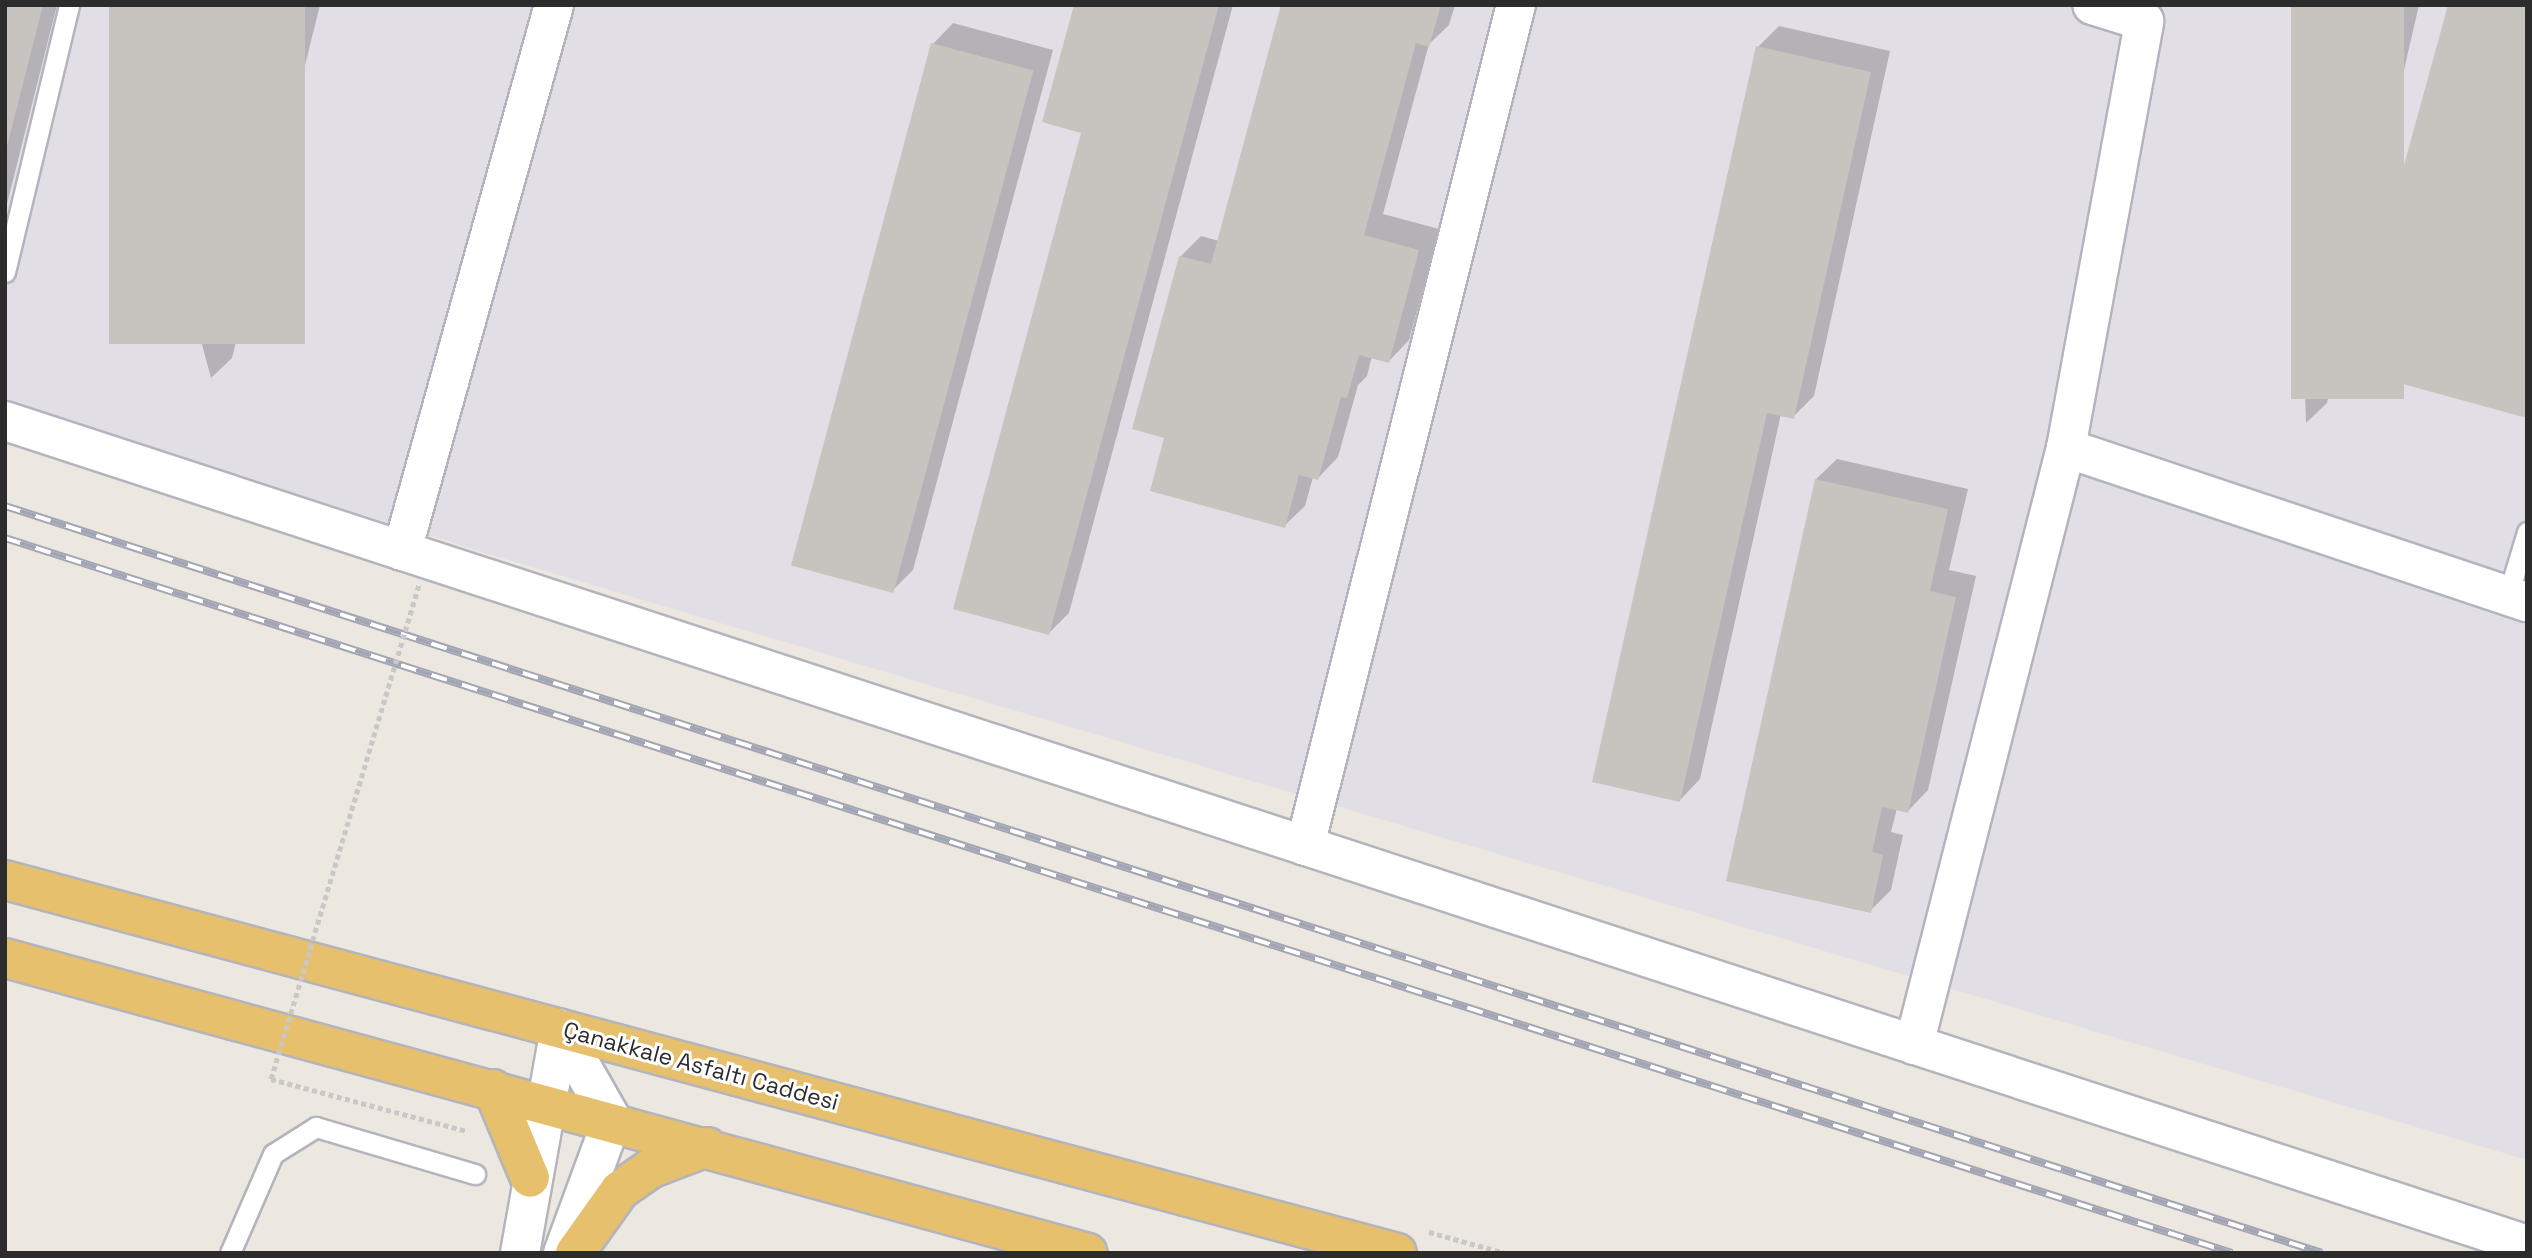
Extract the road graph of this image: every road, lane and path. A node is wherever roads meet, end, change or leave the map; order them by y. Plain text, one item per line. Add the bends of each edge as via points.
1 (69, 5) edge
2 (554, 5) edge
3 (1516, 5) edge
4 (2092, 5) edge
5 (2145, 13) edge
6 (5, 272) edge
7 (5, 421) edge
8 (2066, 448) junction
9 (2527, 532) edge
10 (411, 568) junction
11 (2517, 598) edge
12 (1305, 846) junction
13 (5, 880) edge
14 (5, 958) edge
15 (560, 1029) junction
16 (1914, 1045) junction
17 (493, 1089) junction
18 (549, 1103) junction
19 (612, 1120) junction
20 (516, 1142) junction
21 (707, 1147) junction
22 (475, 1174) dead end
23 (530, 1178) junction
24 (2527, 1245) edge
25 (230, 1253) edge
26 (520, 1253) edge
27 (563, 1253) edge
28 (575, 1253) edge
29 (1088, 1253) edge
30 (1398, 1253) edge

1 - 6 lane
2 - 10 street
3 - 12 street
4 - 5 street
5 - 8 street
7 - 10 street
8 - 11 street
8 - 16 street
9 - 11 lane
10 - 12 street
10 - 20 path, bridge via 271,1079
12 - 16 street
13 - 15 highway, Çanakkale Asfaltı Caddesi
14 - 17 highway
15 - 18 street
15 - 19 street
15 - 30 highway, Çanakkale Asfaltı Caddesi
16 - 24 street
17 - 18 highway
17 - 20 highway
18 - 19 highway
18 - 23 street
19 - 21 highway
19 - 27 street
20 - 23 highway
21 - 28 highway via 652,1168 620,1190
21 - 29 highway
22 - 25 lane via 316,1127 273,1154
23 - 26 street

